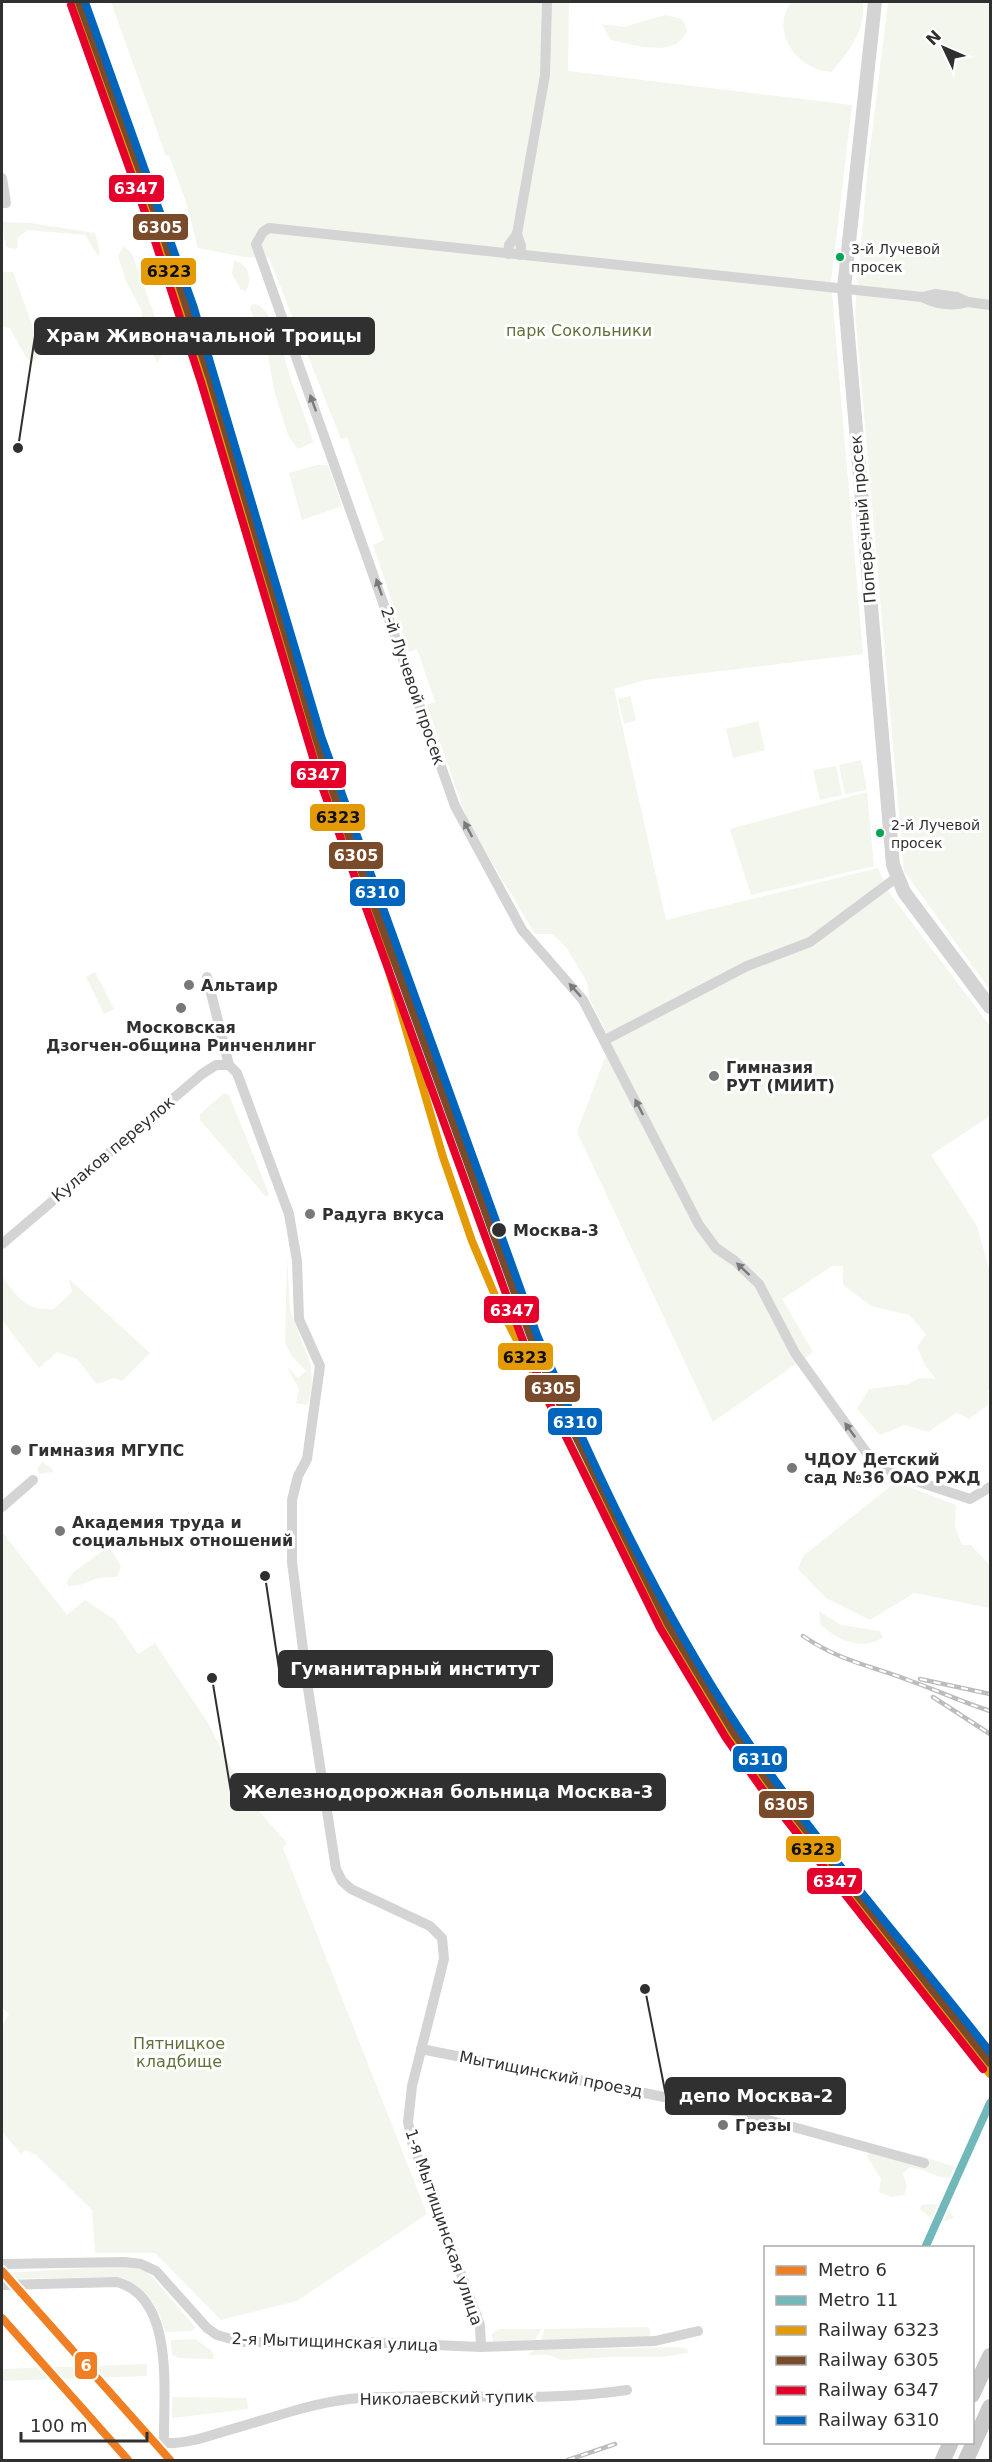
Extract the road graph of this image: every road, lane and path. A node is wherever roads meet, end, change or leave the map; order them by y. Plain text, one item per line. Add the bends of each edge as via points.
1 (547, 2) edge
2 (875, 2) edge
3 (2, 178) edge
4 (4, 203) edge
5 (517, 234) junction
6 (508, 254) junction
7 (520, 255) junction
8 (844, 288) junction
9 (990, 305) edge
10 (896, 878) junction
11 (207, 977) dead end
12 (990, 1007) edge
13 (605, 1040) junction
14 (229, 1065) junction
15 (2, 1244) edge
16 (33, 1480) dead end
17 (990, 1487) edge
18 (2, 1507) edge
19 (421, 2049) junction
20 (924, 2163) dead end
21 (2, 2264) edge
22 (2, 2285) edge
23 (698, 2331) dead end
24 (481, 2347) junction
25 (990, 2356) edge
26 (627, 2390) dead end
27 (974, 2391) edge
28 (990, 2406) edge
29 (974, 2442) edge
30 (950, 2444) edge
31 (973, 2444) edge
32 (943, 2460) edge
33 (966, 2460) edge

1 - 5 street via 545,75
2 - 8 street, Поперечный просек
3 - 4 street
5 - 6 street via 509,244
5 - 7 street
6 - 7 street
13 -> 6 street, 2-й Лучевой просек via 583,1000 522,930 455,806 257,251 258,238 269,228
7 - 8 street
8 - 9 street via 922,297 935,294
8 - 10 street, Поперечный просек
10 - 12 street, Поперечный просек
10 - 13 street via 810,942 747,966
11 - 14 street, 1-я Мытищинская улица
17 -> 13 street, 2-й Лучевой просек via 970,1500 895,1474 866,1452 795,1353 759,1284 716,1248 699,1225
14 - 15 street, Кулаков переулок via 216,1065 202,1074
14 - 19 street, 1-я Мытищинская улица via 237,1073 289,1214 297,1262 299,1319 320,1366 308,1459 298,1476 292,1500 292,1562 336,1869 351,1889 429,1926 442,1938 444,1959
16 - 18 street
19 - 20 street, Мытищинский проезд via 735,2110
19 - 24 street, 1-я Мытищинская улица via 409,2104 409,2132 480,2325
21 - 24 street, 2-я Мытищинская улица via 141,2264 164,2279 207,2328 242,2342
22 - 26 street, Николаевский тупик via 107,2281 126,2284 140,2294 152,2310 160,2333 164,2442 195,2440 347,2400 412,2396 514,2398
23 - 24 street, 2-я Мытищинская улица via 655,2341
25 - 27 main road
28 - 29 main road
30 - 32 main road
31 - 33 main road

